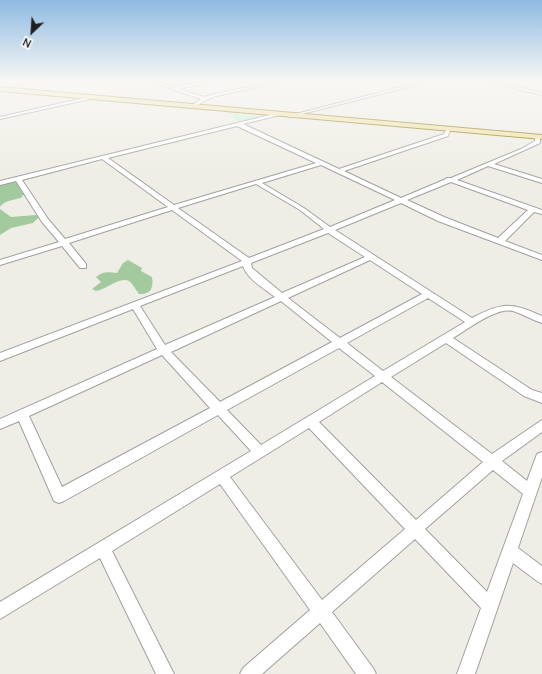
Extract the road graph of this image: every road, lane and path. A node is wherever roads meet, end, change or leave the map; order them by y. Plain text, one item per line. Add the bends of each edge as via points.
1 (29, 111) edge
2 (247, 111) edge
3 (308, 111) edge
4 (278, 114) junction
5 (290, 116) junction
6 (0, 118) edge
7 (238, 124) junction
8 (449, 129) junction
9 (539, 137) edge
10 (103, 157) junction
11 (321, 163) junction
12 (487, 164) junction
13 (338, 171) junction
14 (18, 179) junction
15 (449, 179) junction
16 (542, 181) edge
17 (257, 182) junction
18 (0, 183) edge
19 (399, 200) junction
20 (174, 207) junction
21 (533, 209) junction
22 (542, 212) edge
23 (329, 230) junction
24 (499, 242) junction
25 (65, 243) junction
26 (371, 257) junction
27 (542, 258) edge
28 (246, 260) junction
29 (0, 263) edge
30 (83, 266) dead end
31 (429, 294) junction
32 (280, 297) junction
33 (135, 305) junction
34 (542, 320) edge
35 (472, 322) junction
36 (446, 338) junction
37 (339, 343) junction
38 (163, 350) junction
39 (0, 357) edge
40 (382, 377) junction
41 (542, 398) edge
42 (219, 408) junction
43 (22, 414) junction
44 (310, 421) junction
45 (0, 424) edge
46 (542, 425) edge
47 (259, 452) junction
48 (542, 458) edge
49 (492, 463) junction
50 (221, 475) junction
51 (530, 491) junction
52 (415, 529) junction
53 (103, 548) junction
54 (509, 550) junction
55 (542, 576) edge
56 (489, 605) junction
57 (0, 611) edge
58 (321, 612) junction
59 (165, 674) edge
60 (249, 674) edge
61 (367, 674) edge
62 (466, 674) edge

1 - 6 street
2 - 4 main road
3 - 5 street
4 - 5 main road
4 - 7 street
5 - 8 main road
7 - 10 street
7 - 11 street
8 - 9 main road
8 - 13 street via 446,135
9 - 12 street via 535,145
10 - 14 street
10 - 20 street
11 - 13 street
11 - 17 street
12 - 15 street
12 - 16 street
13 - 19 street
14 - 18 street
14 - 25 street
15 - 19 street
15 - 21 street
17 - 20 street
17 - 23 street via 302,209
19 - 23 street
19 - 24 street
20 - 25 street
20 - 28 street
21 - 22 street
21 - 24 street
23 - 26 street
23 - 28 street
24 - 27 street
25 - 29 street
25 - 30 street
26 - 31 street
26 - 32 street
28 - 32 street via 248,269
28 - 33 street
31 - 35 street
31 - 37 street
32 - 37 street
32 - 38 street
33 - 38 street
33 - 39 street
34 - 35 street via 506,306
35 - 36 street
36 - 40 street
36 - 41 street via 528,393
37 - 40 street
37 - 42 street
38 - 42 street
38 - 43 street
40 - 44 street
40 - 49 street
42 - 43 street via 59,496
42 - 47 street
43 - 45 street
44 - 47 street
44 - 52 street
46 - 49 street
47 - 50 street
48 - 51 street
49 - 51 street
49 - 52 street
50 - 53 street
50 - 58 street
51 - 54 street
52 - 56 street
52 - 58 street
53 - 57 street
53 - 59 street
54 - 55 street
54 - 56 street
56 - 62 street
58 - 60 street
58 - 61 street

